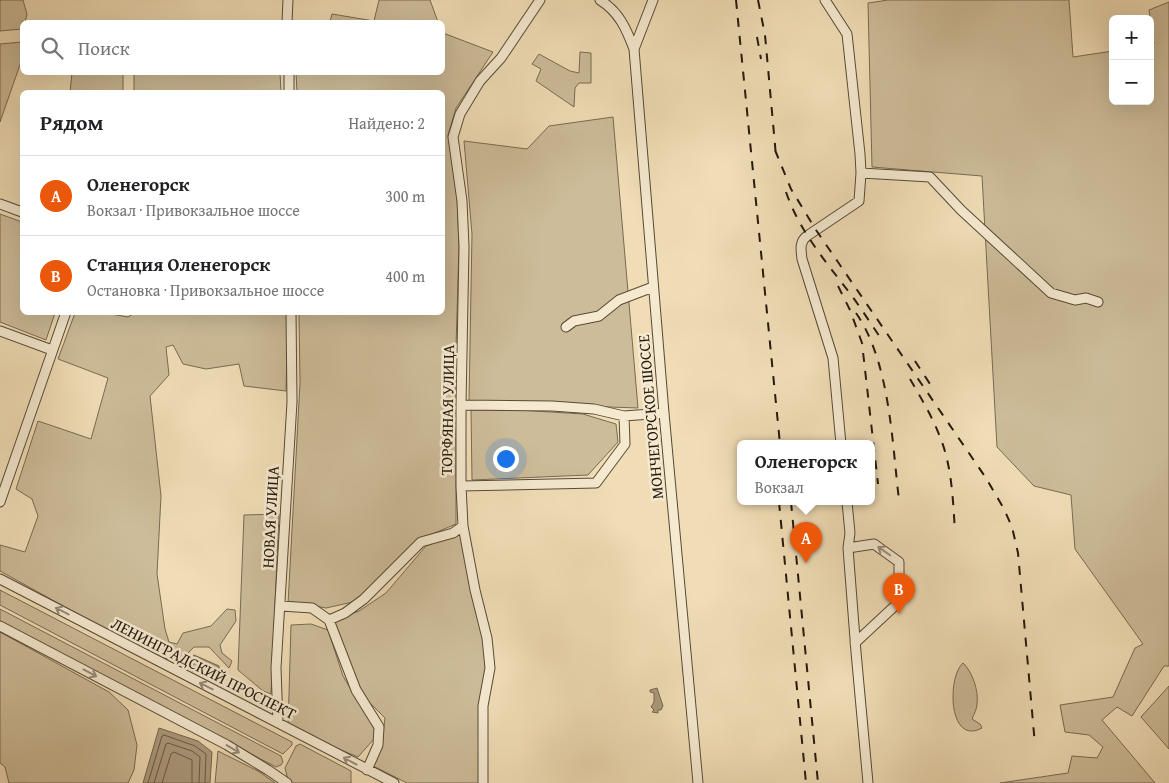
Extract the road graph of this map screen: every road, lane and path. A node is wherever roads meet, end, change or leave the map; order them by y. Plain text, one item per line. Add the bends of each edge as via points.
1 (288, 0) edge
2 (540, 0) edge
3 (600, 0) edge
4 (653, 0) edge
5 (825, 0) edge
6 (287, 20) edge
7 (634, 49) junction
8 (288, 75) edge
9 (289, 90) edge
10 (861, 173) junction
11 (0, 204) edge
12 (20, 211) edge
13 (653, 287) junction
14 (1098, 302) dead end
15 (65, 315) edge
16 (291, 315) edge
17 (566, 327) dead end
18 (0, 331) edge
19 (52, 350) junction
20 (461, 405) junction
21 (664, 413) junction
22 (624, 416) junction
23 (841, 440) edge
24 (461, 486) junction
25 (0, 502) edge
26 (847, 505) edge
27 (463, 526) junction
28 (848, 548) junction
29 (0, 579) edge
30 (281, 606) junction
31 (329, 620) junction
32 (0, 626) edge
33 (855, 643) junction
34 (278, 723) junction
35 (368, 770) junction
36 (287, 783) edge
37 (394, 783) edge
38 (483, 783) edge
39 (698, 783) edge
40 (868, 783) edge

1 - 6 street
2 - 20 street, ТОРФЯНАЯ УЛИЦА via 501,58 480,81 460,114 453,137 462,201 464,246
3 - 7 street via 621,20
4 - 7 street
5 - 10 street via 847,34
7 - 13 street, МОНЧЕГОРСКОЕ ШОССЕ
8 - 9 street
10 - 14 street via 930,178 1051,293
10 - 23 street via 859,201 807,236 801,245 802,259 832,358
11 - 12 street
13 - 17 street via 619,300 599,316 574,321
13 - 21 street, МОНЧЕГОРСКОЕ ШОССЕ
15 - 19 street
16 - 30 street, НОВАЯ УЛИЦА via 292,402
18 - 19 street
19 - 25 street
20 - 22 street via 552,406 594,409
20 - 24 street, ТОРФЯНАЯ УЛИЦА
21 - 22 street
21 - 39 street, МОНЧЕГОРСКОЕ ШОССЕ
22 - 24 street via 625,444 596,483
24 - 27 street, ТОРФЯНАЯ УЛИЦА
26 - 28 street
27 - 31 street via 453,533 421,542 364,599
27 - 38 street, ТОРФЯНАЯ УЛИЦА via 487,638 490,668 483,706
28 - 33 street
33 -> 28 street via 899,602 899,562 874,544
34 -> 29 street, ЛЕНИНГРАДСКИЙ ПРОСПЕКТ
30 - 31 street via 312,608
30 - 34 street, НОВАЯ УЛИЦА via 276,668
31 - 35 street via 356,690 380,727 378,745
32 -> 36 street via 227,745
33 - 40 street
35 -> 34 street, ЛЕНИНГРАДСКИЙ ПРОСПЕКТ
35 - 37 street, ЛЕНИНГРАДСКИЙ ПРОСПЕКТ

